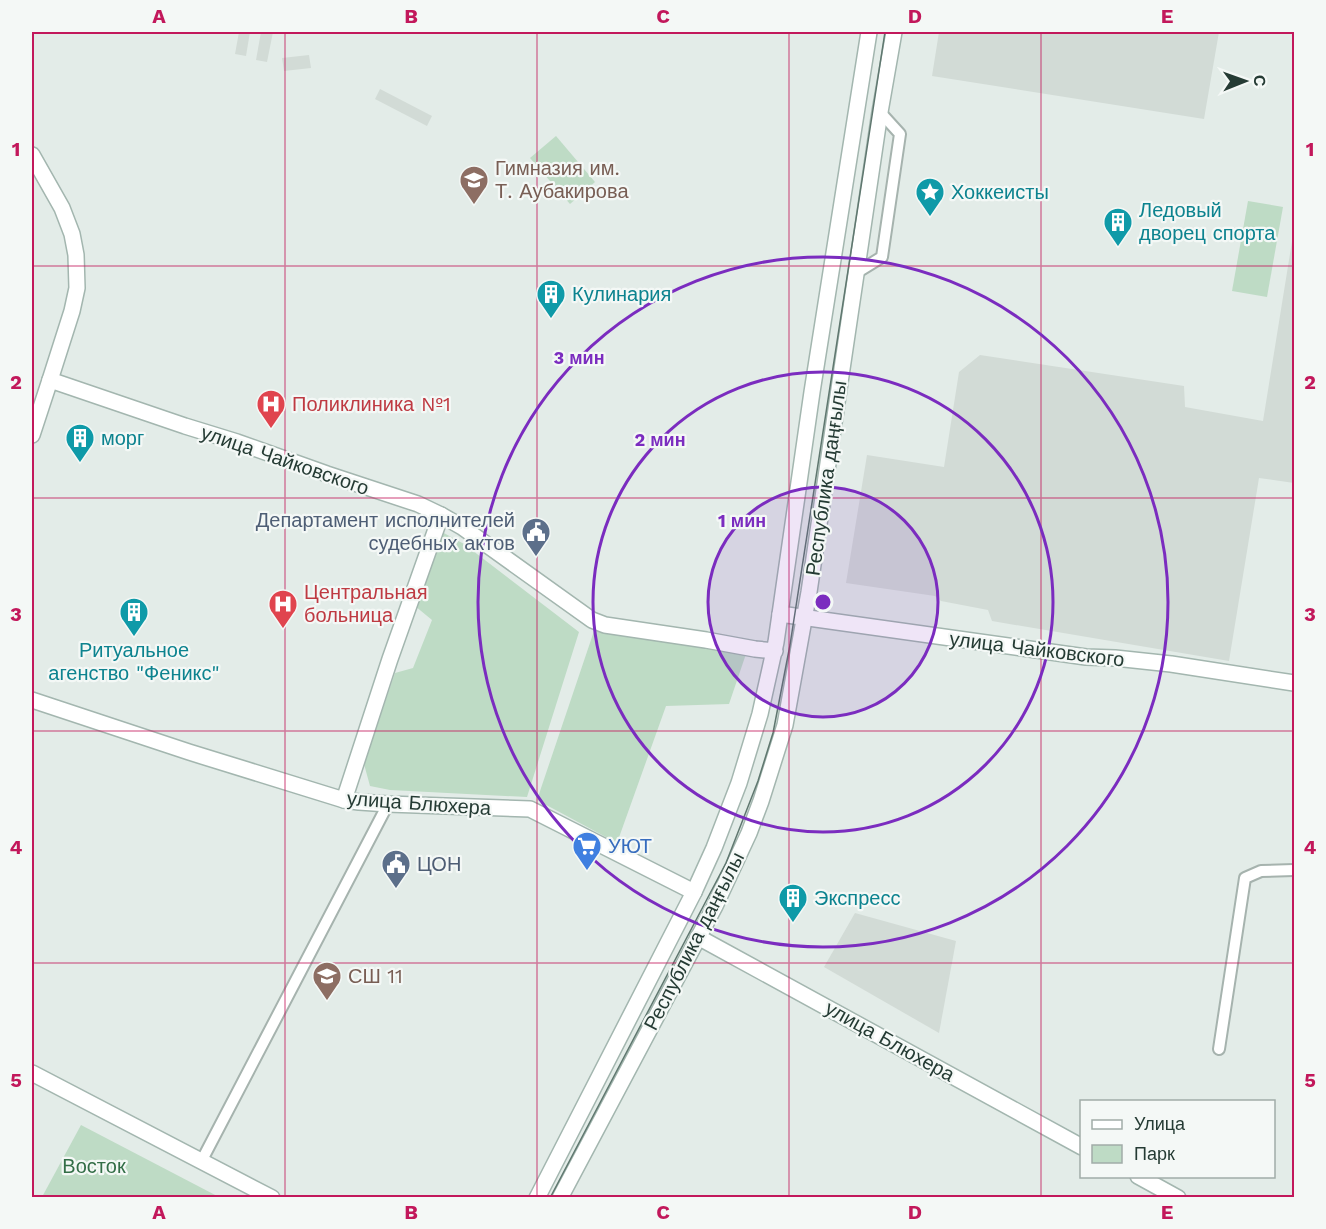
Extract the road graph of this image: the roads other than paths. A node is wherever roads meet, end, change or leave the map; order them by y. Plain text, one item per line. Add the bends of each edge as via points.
1 (869, 32) edge
2 (894, 32) edge
3 (880, 112) junction
4 (32, 155) edge
5 (856, 273) junction
6 (51, 380) junction
7 (32, 435) edge
8 (441, 515) junction
9 (780, 614) junction
10 (804, 618) junction
11 (774, 651) junction
12 (1294, 684) edge
13 (32, 700) edge
14 (344, 800) junction
15 (388, 804) junction
16 (1294, 870) edge
17 (694, 892) junction
18 (698, 936) junction
19 (1219, 1049) dead end
20 (32, 1073) edge
21 (1080, 1146) edge
22 (202, 1160) junction
23 (1142, 1178) edge
24 (272, 1197) edge
25 (537, 1197) edge
26 (560, 1197) edge
27 (1178, 1197) edge

1 - 9 street, Республика даңғылы
2 - 3 street, Республика даңғылы
3 - 5 street, Республика даңғылы
3 - 5 street via 900,134 882,257
4 - 6 street via 62,208 76,255 77,288
5 - 10 street, Республика даңғылы
6 - 7 street
6 - 8 street, улица Чайковского
8 - 11 street, улица Чайковского via 592,620
8 - 14 street
9 - 10 street, улица Чайковского
9 - 11 street, Республика даңғылы
10 - 12 street, улица Чайковского via 1086,657 1172,664
10 - 18 street, Республика даңғылы via 785,725 761,801
11 - 17 street, Республика даңғылы via 739,783
13 - 14 street, улица Блюхера
14 - 15 street, улица Блюхера
15 - 17 street, улица Блюхера via 530,809
15 - 22 street
16 - 19 street via 1261,871 1245,878
17 - 25 street, Республика даңғылы
18 - 21 street, улица Блюхера
18 - 26 street, Республика даңғылы
20 - 22 street
22 - 24 street
23 - 27 street

